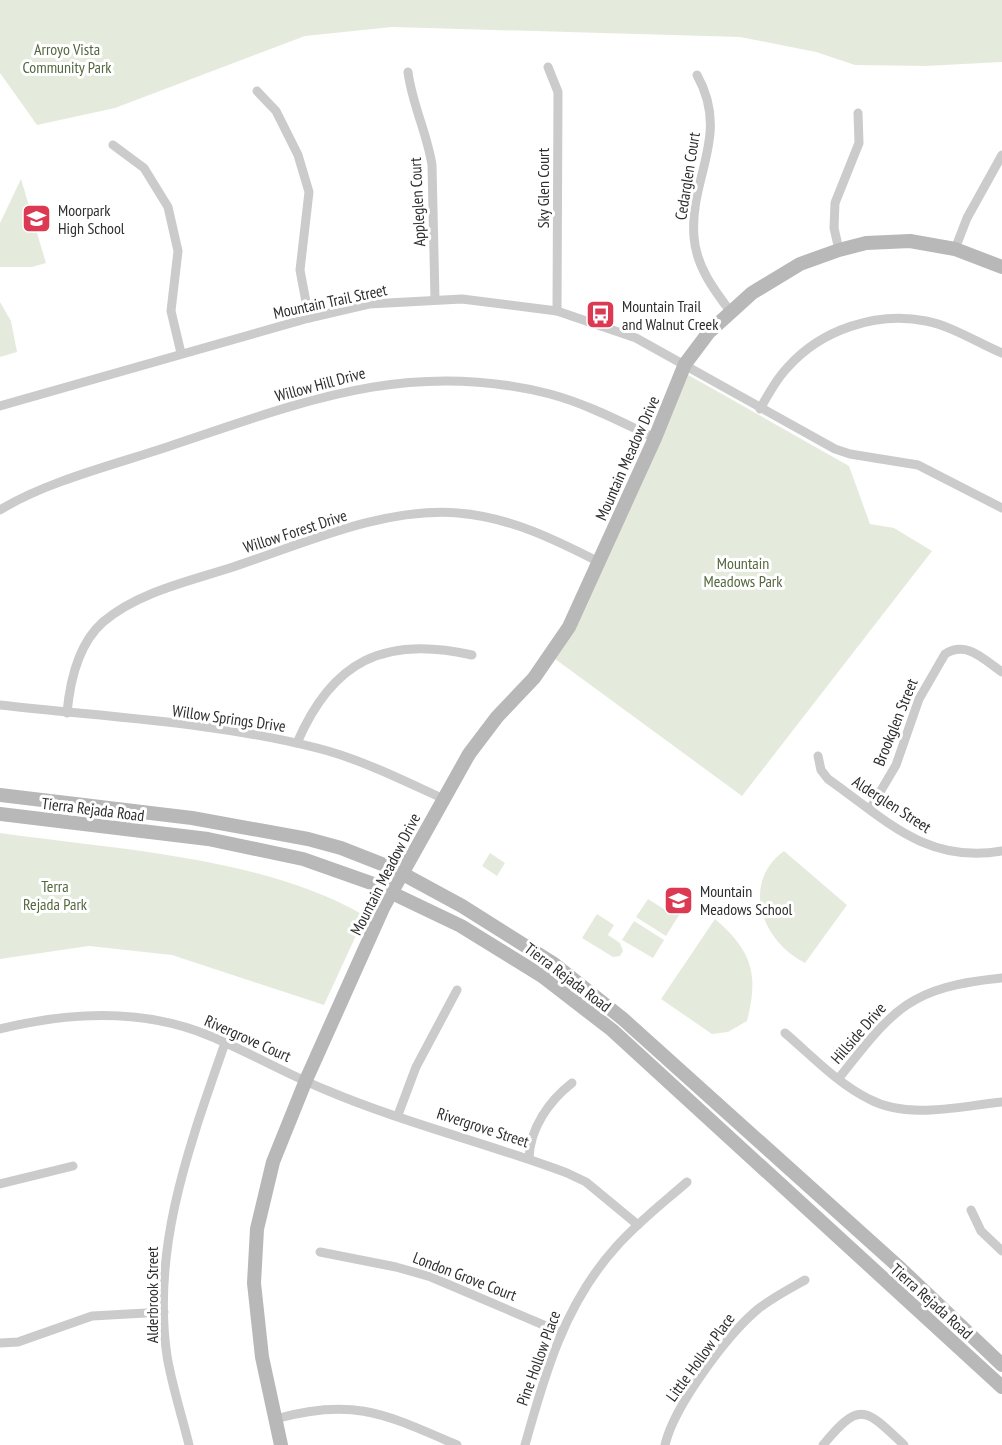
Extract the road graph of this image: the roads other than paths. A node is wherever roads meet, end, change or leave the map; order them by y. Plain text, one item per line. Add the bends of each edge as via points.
1 (548, 67) dead end
2 (408, 72) dead end
3 (697, 75) dead end
4 (257, 91) dead end
5 (858, 113) dead end
6 (113, 145) dead end
7 (1002, 155) edge
8 (955, 249) junction
9 (839, 250) junction
10 (1002, 267) edge
11 (435, 299) junction
12 (557, 311) junction
13 (730, 311) junction
14 (309, 318) junction
15 (181, 353) junction
16 (1002, 353) edge
17 (686, 364) junction
18 (0, 406) edge
19 (760, 409) junction
20 (655, 438) junction
21 (1002, 508) edge
22 (0, 510) edge
23 (599, 562) junction
24 (472, 655) dead end
25 (1002, 672) edge
26 (0, 705) edge
27 (67, 713) junction
28 (297, 743) junction
29 (818, 756) dead end
30 (0, 795) edge
31 (444, 798) junction
32 (870, 809) junction
33 (0, 814) edge
34 (1002, 851) edge
35 (403, 874) junction
36 (391, 893) junction
37 (1002, 978) edge
38 (457, 990) dead end
39 (0, 1029) edge
40 (785, 1033) dead end
41 (225, 1043) junction
42 (839, 1078) junction
43 (306, 1080) junction
44 (572, 1083) dead end
45 (1002, 1102) edge
46 (398, 1115) junction
47 (529, 1158) junction
48 (73, 1166) dead end
49 (687, 1182) dead end
50 (0, 1184) edge
51 (971, 1210) dead end
52 (638, 1226) junction
53 (1002, 1251) edge
54 (320, 1252) dead end
55 (805, 1280) dead end
56 (164, 1312) junction
57 (560, 1332) junction
58 (0, 1343) edge
59 (1002, 1365) edge
60 (1002, 1388) edge
61 (275, 1419) junction
62 (189, 1445) edge
63 (281, 1445) edge
64 (457, 1445) edge
65 (525, 1445) edge
66 (665, 1445) edge
67 (823, 1445) edge
68 (904, 1445) edge

1 - 12 street, Sky Glen Court via 558,92
2 - 11 street, Appleglen Court via 412,101 432,165
3 - 13 street, Cedarglen Court via 709,101 710,143 696,198 694,239 705,274
4 - 14 street via 276,111 298,155 309,192 300,270
5 - 9 street via 859,143 835,203 834,228
6 - 15 street via 144,168 168,207 178,251 171,311
7 - 8 street via 967,218
8 - 9 main road, Mountain Meadow Drive via 910,241 866,243
8 - 10 main road, Mountain Meadow Drive
9 - 13 main road, Mountain Meadow Drive via 769,281
11 - 12 street, Mountain Trail Street
11 - 14 street, Mountain Trail Street via 369,304
12 - 17 street, Mountain Trail Street via 636,338
13 - 17 main road, Mountain Meadow Drive
14 - 15 street, Mountain Trail Street
15 - 18 street, Mountain Trail Street
16 - 19 street via 927,321 865,322 842,329 808,348 788,367
17 - 19 street, Mountain Trail Street
17 - 20 main road, Mountain Meadow Drive
19 - 21 street, Mountain Trail Street via 835,449 918,465
20 - 22 street, Willow Hill Drive via 600,412 551,395 491,383 393,382 299,403 90,473
20 - 23 main road, Mountain Meadow Drive
23 - 27 street, Willow Forest Drive via 514,524 457,513 396,517 342,531 156,593 120,610 87,640 72,681
23 - 31 main road, Mountain Meadow Drive via 577,613 551,656 489,726
24 - 28 street via 418,648 360,662 329,686
25 - 32 street, Brookglen Street via 972,650 952,650 940,659 914,710 896,765
26 - 27 street, Willow Springs Drive
27 - 28 street, Willow Springs Drive via 199,727
28 - 31 street, Willow Springs Drive via 369,765
29 - 32 street, Alderglen Street via 828,779
30 - 35 main road, Tierra Rejada Road via 271,831 341,848
31 - 35 main road, Mountain Meadow Drive
32 - 34 street, Alderglen Street via 900,831 946,852 975,855
33 - 36 main road, Tierra Rejada Road via 249,847 303,859
35 - 36 main road, Mountain Meadow Drive
35 - 59 main road, Tierra Rejada Road via 500,928 589,991 901,1269
36 - 43 main road, Mountain Meadow Drive
36 - 60 main road, Tierra Rejada Road via 461,926 520,961 612,1030
37 - 42 street, Hillside Drive via 934,989 905,1005
38 - 46 street via 416,1067
39 - 41 street, Rivergrove Court via 47,1018 110,1015 160,1021
40 - 42 street
41 - 43 street, Rivergrove Court
41 - 56 street, Alderbrook Street via 173,1208 165,1254
42 - 45 street via 870,1100 905,1110
43 - 46 street, Rivergrove Street
43 - 61 main road, Mountain Meadow Drive via 273,1162 257,1229 256,1322
44 - 47 street via 546,1109 529,1146
46 - 47 street, Rivergrove Street
47 - 52 street, Rivergrove Street via 586,1182
48 - 50 street
49 - 52 street, Pine Hollow Place
51 - 53 street via 981,1231
52 - 57 street, Pine Hollow Place via 603,1263
54 - 57 street, London Grove Court via 431,1277
55 - 66 street, Little Hollow Place via 760,1308 738,1328 680,1408
56 - 58 street via 92,1316 18,1342
56 - 62 street, Alderbrook Street via 168,1359
57 - 65 street, Pine Hollow Place
61 - 63 main road, Mountain Meadow Drive
61 - 64 street via 320,1408 357,1409 381,1414
67 - 68 street via 846,1419 860,1413 880,1422

